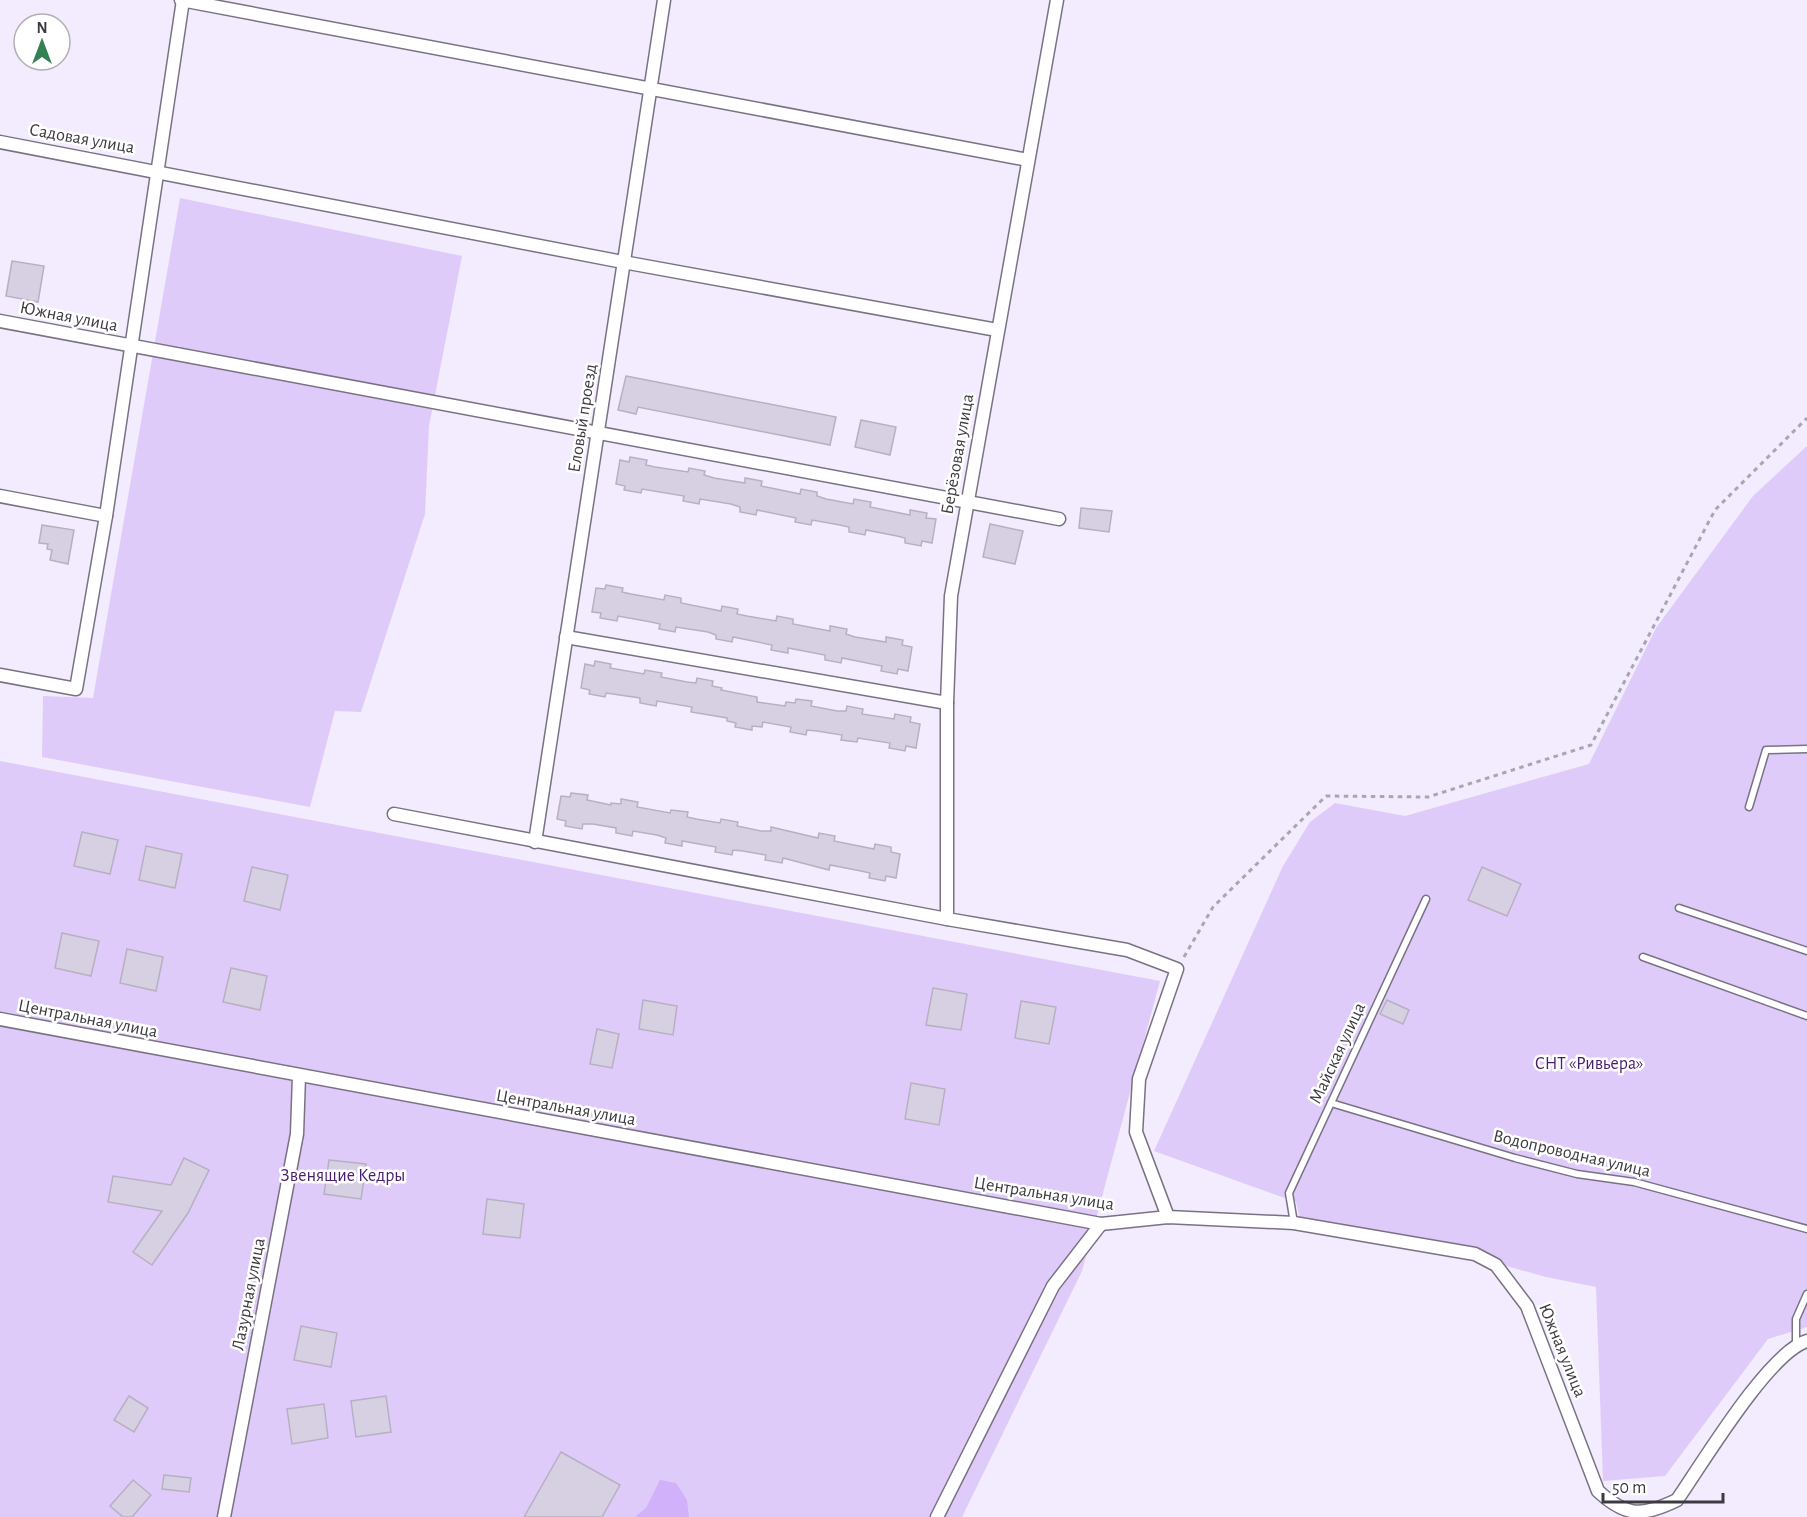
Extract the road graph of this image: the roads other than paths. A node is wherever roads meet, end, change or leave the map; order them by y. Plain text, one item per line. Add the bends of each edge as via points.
1 (182, 0) edge
2 (664, 0) edge
3 (1057, 0) edge
4 (651, 88) junction
5 (0, 141) edge
6 (1028, 160) junction
7 (157, 170) junction
8 (623, 262) junction
9 (0, 321) edge
10 (997, 330) junction
11 (132, 346) junction
12 (598, 431) junction
13 (0, 496) edge
14 (967, 502) junction
15 (106, 516) junction
16 (1059, 519) dead end
17 (566, 637) junction
18 (0, 675) edge
19 (947, 703) junction
20 (1807, 749) edge
21 (1749, 807) dead end
22 (394, 814) dead end
23 (535, 842) junction
24 (1426, 899) dead end
25 (1680, 908) dead end
26 (947, 919) junction
27 (1807, 951) edge
28 (1643, 957) dead end
29 (1807, 1016) edge
30 (0, 1019) edge
31 (299, 1076) junction
32 (1331, 1103) junction
33 (1168, 1217) junction
34 (1126, 1222) joint
35 (1294, 1223) junction
36 (1101, 1224) junction
37 (1807, 1229) edge
38 (1807, 1294) edge
39 (1801, 1342) edge
40 (224, 1517) edge
41 (937, 1517) edge

1 - 4 street
1 - 7 street
2 - 4 street, Еловый проезд
3 - 6 street, Берёзовая улица
4 - 6 street
4 - 8 street, Еловый проезд
5 - 7 street, Садовая улица
6 - 10 street, Берёзовая улица
7 - 8 street, Садовая улица
7 - 11 street
8 - 10 street, Садовая улица
8 - 12 street, Еловый проезд
9 - 11 street, Южная улица
10 - 14 street, Берёзовая улица
11 - 12 street, Южная улица
11 - 15 street
12 - 14 street, Южная улица
12 - 17 street, Еловый проезд
13 - 15 street
14 - 16 street, Южная улица
14 - 19 street, Берёзовая улица via 951,596
15 - 18 street via 76,689
17 - 19 street
17 - 23 street, Еловый проезд
19 - 26 street, Берёзовая улица
20 - 21 lane via 1766,750
22 - 23 street
23 - 26 street
24 - 32 lane, Майская улица
25 - 27 lane
26 - 33 street via 1127,950 1177,969 1139,1079 1136,1131
28 - 29 lane
30 - 31 street, Центральная улица
31 - 36 street, Центральная улица
31 - 40 street, Лазурная улица via 297,1134
32 - 35 lane, Майская улица via 1289,1193
32 - 37 lane, Водопроводная улица via 1515,1158 1577,1174 1634,1182
33 - 34 street, Южная улица
33 - 35 street, Южная улица
34 - 36 street, Центральная улица
35 - 39 street, Южная улица via 1474,1254 1496,1265 1527,1306 1598,1491 1614,1509 1636,1516 1655,1514 1677,1500 1772,1365
36 - 41 street via 1053,1286
38 - 39 lane via 1796,1319

